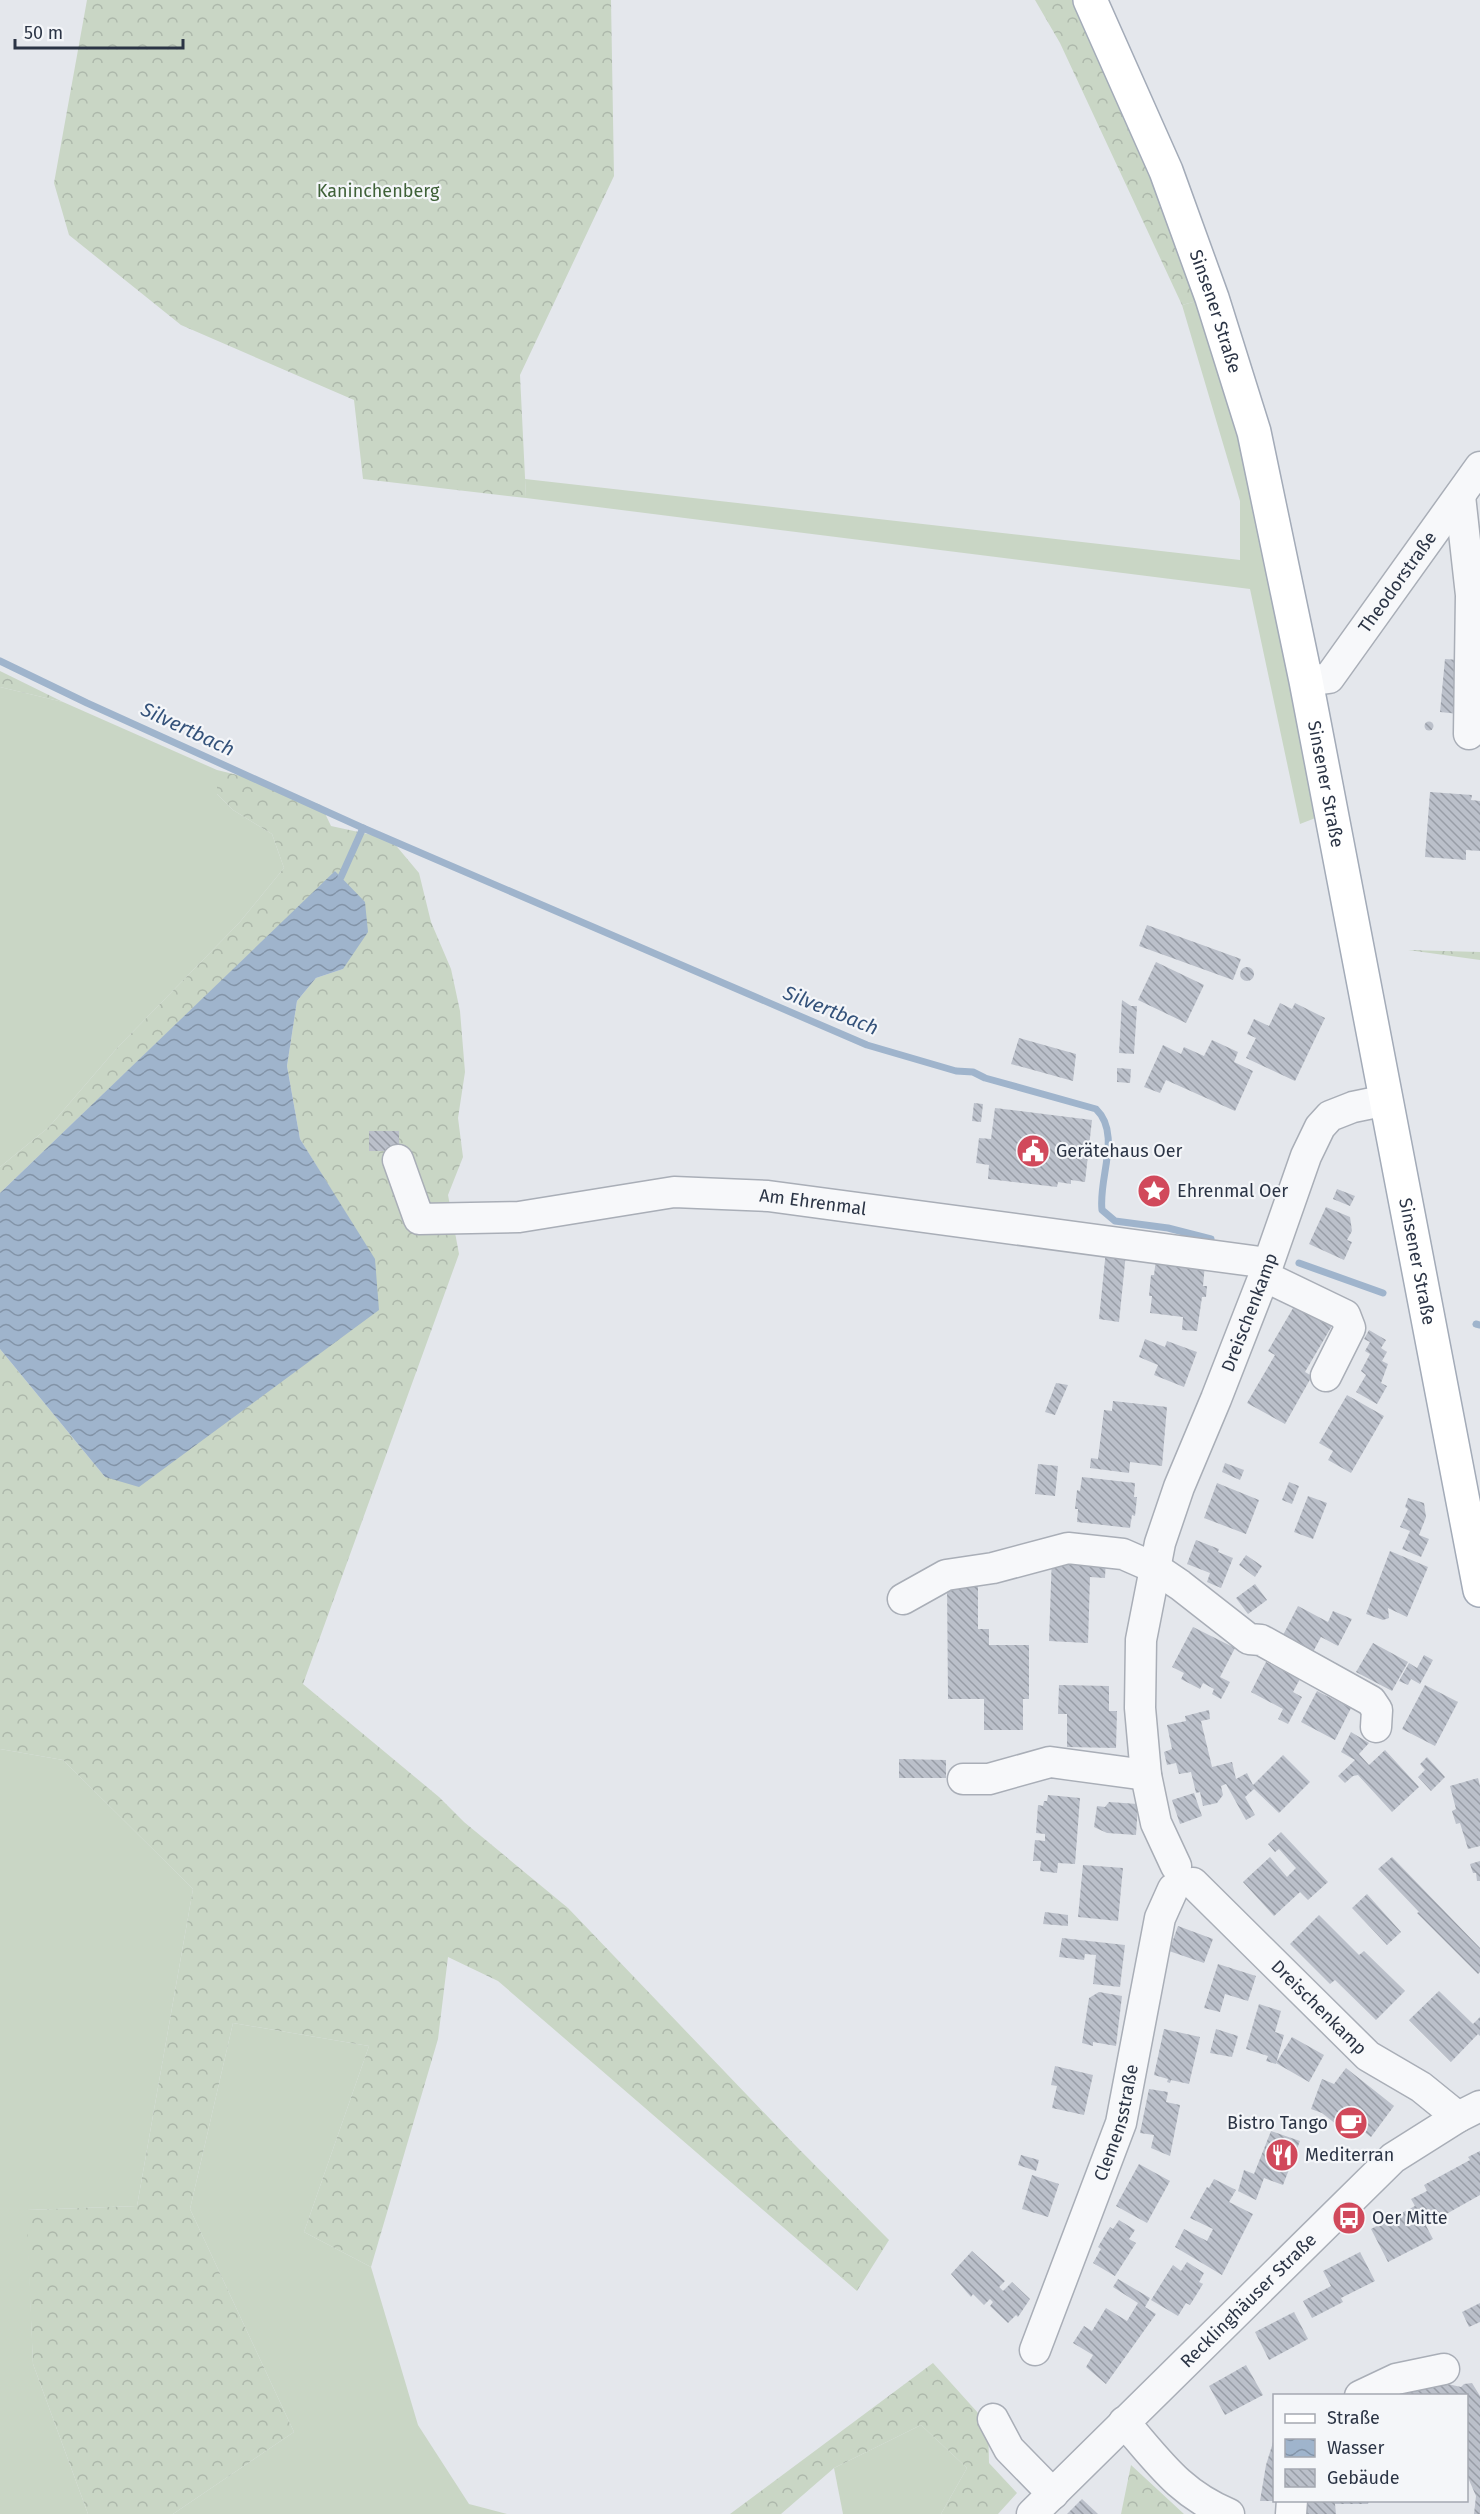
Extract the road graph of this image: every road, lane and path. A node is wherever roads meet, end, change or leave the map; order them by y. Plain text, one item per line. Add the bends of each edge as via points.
1 (1090, 0) edge
2 (1480, 467) edge
3 (1460, 496) junction
4 (1306, 681) junction
5 (1469, 734) dead end
6 (1387, 1100) junction
7 (398, 1160) dead end
8 (1266, 1270) junction
9 (1326, 1376) dead end
10 (1155, 1568) junction
11 (1480, 1590) edge
12 (903, 1599) dead end
13 (1376, 1727) dead end
14 (1146, 1775) junction
15 (963, 1779) dead end
16 (1181, 1879) junction
17 (1469, 2112) edge
18 (1035, 2350) dead end
19 (1443, 2369) dead end
20 (1364, 2394) edge
21 (993, 2419) dead end
22 (1124, 2422) junction
23 (1042, 2504) edge
24 (1229, 2514) edge

1 - 4 main road, Sinsener Straße via 1166,171 1212,298 1254,432
2 - 3 street, Theodorstraße
3 - 4 street, Theodorstraße via 1329,678
3 - 5 street via 1471,595
4 - 6 main road, Sinsener Straße
6 - 8 street, Dreischenkamp via 1330,1116 1320,1127
6 - 11 main road, Sinsener Straße
7 - 8 street, Am Ehrenmal via 418,1219 519,1217 674,1192 720,1192
8 - 9 street via 1345,1315 1350,1328
8 - 10 street, Dreischenkamp via 1172,1506
10 - 12 street via 1123,1554 1068,1548 993,1569 946,1575
10 - 13 street via 1249,1639 1261,1640 1371,1701 1377,1710
10 - 14 street, Dreischenkamp via 1141,1640 1140,1708
14 - 15 street via 1050,1762 989,1779
14 - 16 street, Dreischenkamp via 1156,1823
16 - 17 street, Dreischenkamp via 1368,2056
16 - 18 street, Clemensstraße via 1160,1918 1121,2123
17 - 22 street, Recklinghäuser Straße via 1393,2158
19 - 20 street via 1396,2379
21 - 23 street
22 - 23 street, Recklinghäuser Straße
22 - 24 street via 1179,2485 1205,2504

